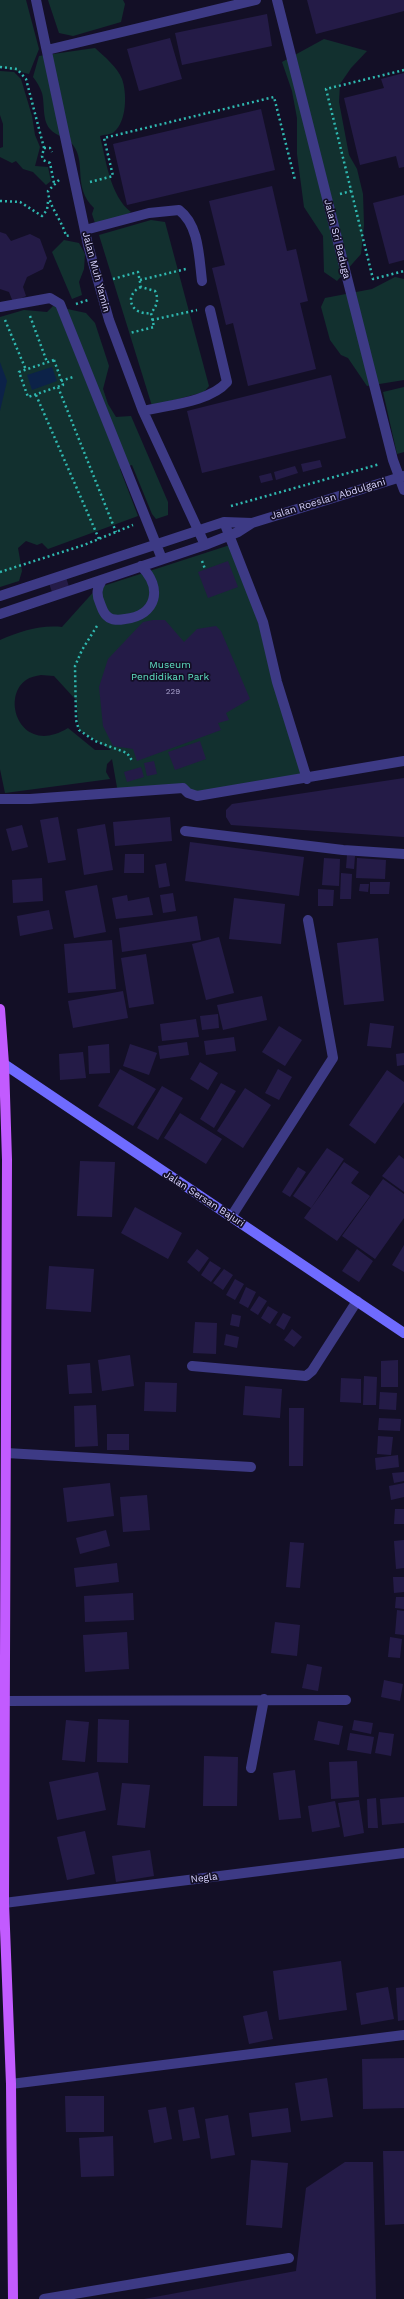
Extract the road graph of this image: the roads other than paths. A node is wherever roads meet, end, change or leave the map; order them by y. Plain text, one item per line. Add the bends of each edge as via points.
1 (36, 0) edge
2 (256, 0) edge
3 (276, 0) edge
4 (47, 50) junction
5 (85, 230) junction
6 (202, 280) dead end
7 (206, 310) road end
8 (1, 311) edge
9 (143, 411) junction
10 (402, 477) edge
11 (404, 490) edge
12 (224, 522) junction
13 (252, 523) junction
14 (199, 530) junction
15 (229, 536) junction
16 (156, 544) junction
17 (205, 545) junction
18 (162, 559) junction
19 (141, 566) junction
20 (102, 580) junction
21 (0, 596) edge
22 (0, 614) edge
23 (404, 761) edge
24 (307, 779) junction
25 (0, 799) edge
26 (185, 831) dead end
27 (404, 854) edge
28 (308, 920) dead end
29 (0, 1010) edge
30 (0, 1015) edge
31 (2, 1065) edge
32 (4, 1160) edge
33 (231, 1217) junction
34 (357, 1301) junction
35 (404, 1333) edge
36 (3, 1354) edge
37 (192, 1366) dead end
38 (6, 1453) junction
39 (251, 1467) dead end
40 (264, 1699) junction
41 (346, 1700) dead end
42 (4, 1701) junction
43 (251, 1768) dead end
44 (2, 1843) edge
45 (404, 1854) edge
46 (4, 1903) junction
47 (404, 2035) edge
48 (11, 2084) junction
49 (289, 2258) dead end
50 (69, 2297) edge
51 (13, 2299) edge
52 (44, 2299) edge

1 - 4 street, Jalan Muh Yamin
2 - 4 street
3 - 10 street, Jalan Sri Baduga via 393,460
4 - 5 street, Jalan Muh Yamin
5 - 6 street via 149,213 179,210 188,217 193,229
5 - 9 street, Jalan Muh Yamin via 102,295
7 - 9 street via 226,382 220,390 204,397
8 - 16 street via 25,302 53,298 62,308
9 - 14 street, Jalan Muh Yamin
10 - 11 street, Jalan Sri Baduga
10 - 13 street, Jalan Roeslan Abdulgani
12 - 13 street
12 - 14 street
12 - 15 street
13 - 15 street
14 - 16 street
14 - 17 street, Jalan Muh Yamin
15 - 17 street
15 - 24 street via 263,622 277,682
16 - 18 street
16 - 21 street
17 - 18 street
18 - 19 street
19 - 20 street
19 - 20 street via 148,573 154,593 148,611 134,618 116,620 105,614 97,594 97,588
20 - 22 street
23 - 24 street
24 - 25 street via 197,796 183,788 30,800
26 - 27 street via 343,850
28 - 33 street via 333,1058
29 - 30 main road
30 - 31 main road
31 - 32 main road
31 - 33 main road, Jalan Sersan Bajuri
32 - 36 main road
33 - 34 main road, Jalan Sersan Bajuri
34 - 35 main road, Jalan Sersan Bajuri
34 - 37 street via 312,1371 306,1376
36 - 38 main road
38 - 39 street
38 - 42 main road
40 - 41 street
40 - 42 street
40 - 43 street
42 - 44 main road
44 - 46 main road
45 - 46 street, Negla
46 - 48 main road
47 - 48 street
48 - 51 main road
49 - 50 street
50 - 52 street

